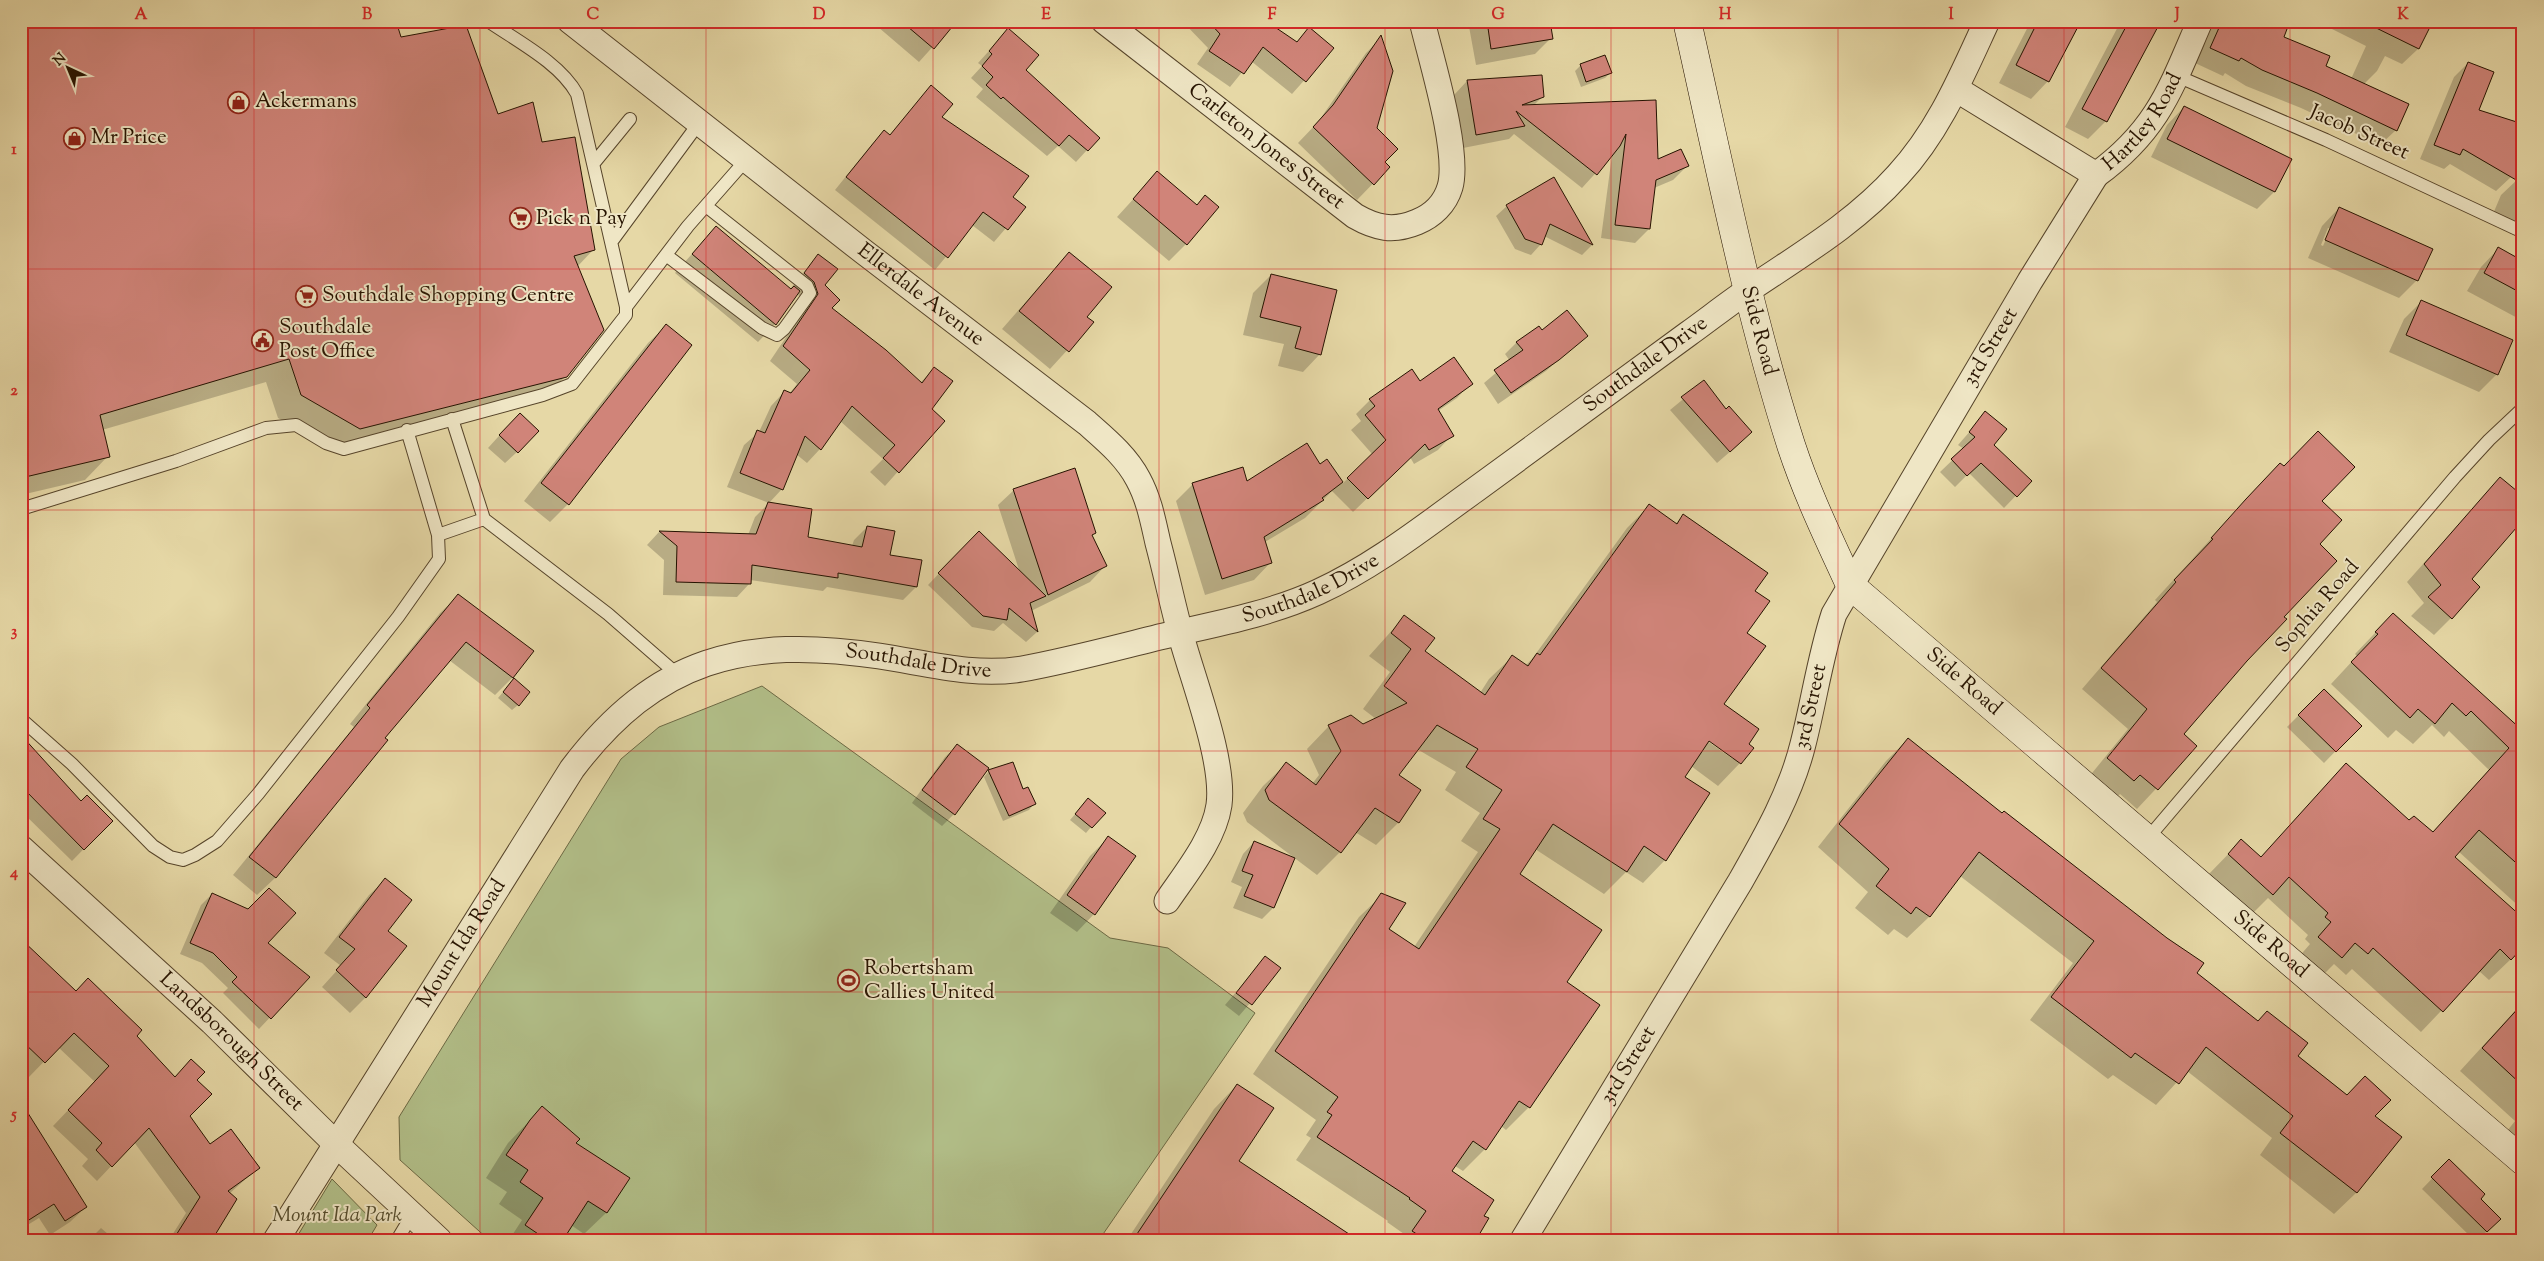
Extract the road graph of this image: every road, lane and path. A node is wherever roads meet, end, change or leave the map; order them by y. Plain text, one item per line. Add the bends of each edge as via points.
1 (488, 21) edge
2 (570, 21) edge
3 (1104, 21) edge
4 (1422, 21) edge
5 (1687, 21) edge
6 (1987, 21) edge
7 (2200, 21) edge
8 (2177, 76) junction
9 (1956, 89) junction
10 (630, 119) dead end
11 (700, 124) junction
12 (746, 160) junction
13 (594, 164) junction
14 (2096, 175) junction
15 (706, 206) junction
16 (2523, 232) edge
17 (612, 241) junction
18 (666, 255) junction
19 (1748, 290) junction
20 (626, 307) junction
21 (2523, 408) edge
22 (452, 419) junction
23 (407, 430) junction
24 (21, 509) edge
25 (484, 519) junction
26 (438, 535) junction
27 (1850, 585) junction
28 (1180, 632) junction
29 (678, 675) junction
30 (21, 719) edge
31 (2148, 838) junction
32 (21, 848) edge
33 (1167, 901) dead end
34 (335, 1143) junction
35 (2523, 1160) edge
36 (412, 1215) junction
37 (276, 1240) edge
38 (397, 1240) edge
39 (439, 1240) edge
40 (1523, 1240) edge

1 - 13 lane via 551,65 572,84
2 - 11 street, Ellerdale Avenue
3 - 4 street, Carleton Jones Street via 1355,216 1373,226 1388,229 1425,219 1438,208 1451,185 1448,129
5 - 19 street, Side Road
6 - 9 street, Southdale Drive
7 - 8 street, Hartley Road
8 - 14 street, Hartley Road via 2138,140
8 - 16 lane, Jacob Street via 2326,140
9 - 14 street, Hartley Road
9 - 19 street, Southdale Drive via 1922,146 1891,182 1836,231
10 - 13 lane
11 - 12 street, Ellerdale Avenue
11 - 17 lane
12 - 15 lane
12 - 28 street, Ellerdale Avenue via 1110,444 1137,477 1148,500
13 - 17 lane
14 - 27 street, 3rd Street
15 - 18 lane
15 - 18 lane via 807,286 810,293 784,329 777,335 762,328
17 - 20 lane
18 - 20 lane
19 - 27 street, Side Road via 1791,446 1819,519
19 - 28 street, Southdale Drive via 1443,513 1356,572 1328,588 1287,604
20 - 22 lane via 622,323 572,384 543,396
21 - 31 lane, Sophia Road via 2455,477
22 - 23 lane
22 - 25 lane
23 - 24 lane via 339,449 296,425 266,428 176,461
23 - 26 lane
25 - 26 lane
25 - 29 lane via 608,614
26 - 30 lane via 439,559 398,617 218,841 195,855 175,859 153,846 72,764
27 - 31 street, Side Road
27 - 40 street, 3rd Street via 1834,614 1824,645 1803,745 1772,826
28 - 29 street, Southdale Drive via 1006,671 977,671 797,648 746,653
28 - 33 street, Ellerdale Avenue via 1210,740 1219,792 1216,816 1206,838
29 - 34 street, Mount Ida Road via 617,716 572,769
31 - 35 street, Side Road
32 - 34 street, Landsborough Street via 212,1022
34 - 36 street, Landsborough Street
34 - 37 street, Mount Ida Road
36 - 38 lane
36 - 39 street, Landsborough Street

